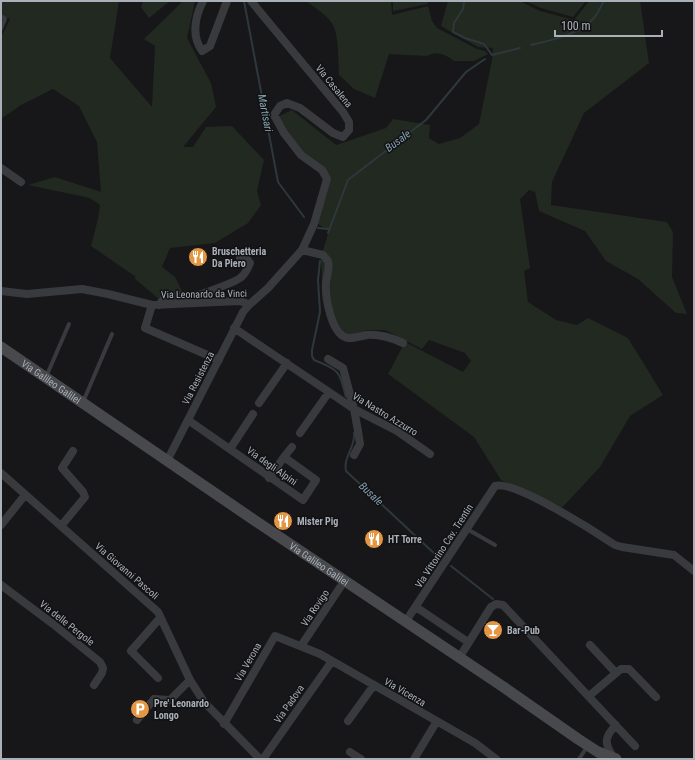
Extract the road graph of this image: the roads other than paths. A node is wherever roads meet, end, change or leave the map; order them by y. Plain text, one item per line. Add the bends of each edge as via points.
1 (203, 1) edge
2 (227, 1) edge
3 (250, 1) edge
4 (1, 18) edge
5 (1, 28) edge
6 (1, 168) edge
7 (322, 170) joint
8 (21, 182) dead end
9 (302, 250) junction
10 (240, 258) dead end
11 (1, 291) edge
12 (156, 305) junction
13 (249, 305) junction
14 (69, 324) dead end
15 (234, 328) junction
16 (112, 334) dead end
17 (403, 343) dead end
18 (1, 347) edge
19 (328, 359) dead end
20 (219, 360) junction
21 (287, 363) junction
22 (45, 378) junction
23 (329, 392) junction
24 (82, 403) junction
25 (259, 403) dead end
26 (354, 409) junction
27 (253, 414) dead end
28 (188, 420) junction
29 (300, 433) dead end
30 (292, 447) dead end
31 (230, 449) junction
32 (73, 451) dead end
33 (430, 454) dead end
34 (354, 455) dead end
35 (284, 458) junction
36 (167, 461) junction
37 (1, 473) edge
38 (269, 478) junction
39 (26, 495) junction
40 (1, 525) edge
41 (61, 526) junction
42 (467, 528) junction
43 (495, 545) dead end
44 (694, 571) edge
45 (345, 580) junction
46 (1, 585) edge
47 (416, 607) junction
48 (160, 618) junction
49 (406, 621) junction
50 (468, 642) junction
51 (590, 645) dead end
52 (301, 646) junction
53 (459, 658) junction
54 (332, 661) junction
55 (616, 673) junction
56 (158, 678) dead end
57 (190, 680) junction
58 (374, 685) junction
59 (94, 686) dead end
60 (589, 696) junction
61 (656, 697) dead end
62 (137, 720) dead end
63 (436, 721) junction
64 (348, 722) dead end
65 (224, 724) junction
66 (616, 725) junction
67 (588, 745) junction
68 (635, 746) dead end
69 (350, 752) dead end
70 (608, 757) edge
71 (260, 759) edge
72 (263, 759) edge
73 (361, 759) edge
74 (414, 759) edge
75 (496, 759) edge
76 (579, 759) edge

1 - 2 street via 197,14 195,37 202,51 210,46
3 - 7 street, Via Casalena via 349,122 349,130 343,137 333,133 300,108 287,103 280,106 274,115 284,133 302,155
4 - 5 lane via 5,20
6 - 8 street
7 - 9 street, Via Leonardo da Vinci via 327,179 326,185 314,224
9 - 13 street, Via Leonardo da Vinci
9 - 17 street via 323,255 329,263 326,291 338,332 350,338 372,335
10 - 12 street via 246,258 250,263 240,279 205,293 169,297
11 - 12 street, Via Leonardo da Vinci via 27,294 82,289
12 - 13 street, Via Leonardo da Vinci via 239,301
12 - 20 street via 145,328
13 - 15 street, Via Resistenza
14 - 22 lane
15 - 20 street, Via Resistenza
15 - 21 street, Via Nastro Azzurro
16 - 24 lane
18 - 22 main road, Via Galileo Galilei
19 - 26 street via 343,368
20 - 28 street, Via Resistenza
21 - 23 street, Via Nastro Azzurro
21 - 25 street
22 - 24 main road, Via Galileo Galilei
23 - 26 street, Via Nastro Azzurro
23 - 29 street
24 - 36 main road, Via Galileo Galilei
26 - 33 street, Via Nastro Azzurro via 397,432
26 - 34 street via 360,444
27 - 31 street
28 - 31 street, Via degli Alpini
28 - 36 street, Via Resistenza
30 - 35 street
31 - 38 street, Via degli Alpini
32 - 41 street via 62,468 85,497
35 - 38 street
35 - 38 street, Via degli Alpini via 316,480 303,500
36 - 45 main road, Via Galileo Galilei
37 - 39 street, Via Giovanni Pascoli
39 - 40 street
39 - 41 street, Via Giovanni Pascoli
41 - 48 street, Via Giovanni Pascoli via 158,612
42 - 43 lane
42 - 44 street, Via Vittorino Cav. Trentin via 495,486 500,484 554,507 615,545 674,555
42 - 47 street, Via Vittorino Cav. Trentin
45 - 49 main road, Via Galileo Galilei
45 - 52 street, Via Rovigo
46 - 59 street, Via delle Pergole via 100,662 102,673
47 - 49 street, Via Vittorino Cav. Trentin
47 - 50 street
48 - 56 street via 131,651
48 - 57 street, Via Giovanni Pascoli
49 - 53 main road, Via Galileo Galilei
50 - 53 street
50 - 60 street via 491,607 496,604 505,606
51 - 55 street
52 - 54 street, Via Vicenza
52 - 65 street, Via Verona via 275,636
53 - 67 main road, Via Galileo Galilei
54 - 58 street, Via Vicenza
54 - 72 street, Via Padova
55 - 60 street
55 - 61 street via 621,669 629,670
57 - 62 street via 170,700 154,699
57 - 65 street, Via Giovanni Pascoli via 204,702
58 - 63 street, Via Vicenza
58 - 64 street
60 - 66 street
63 - 74 street
63 - 75 street, Via Vicenza
65 - 71 street, Via Giovanni Pascoli
66 - 68 street
66 - 70 street via 606,740
67 - 70 main road, Via Galileo Galilei
67 - 76 lane
69 - 73 street

